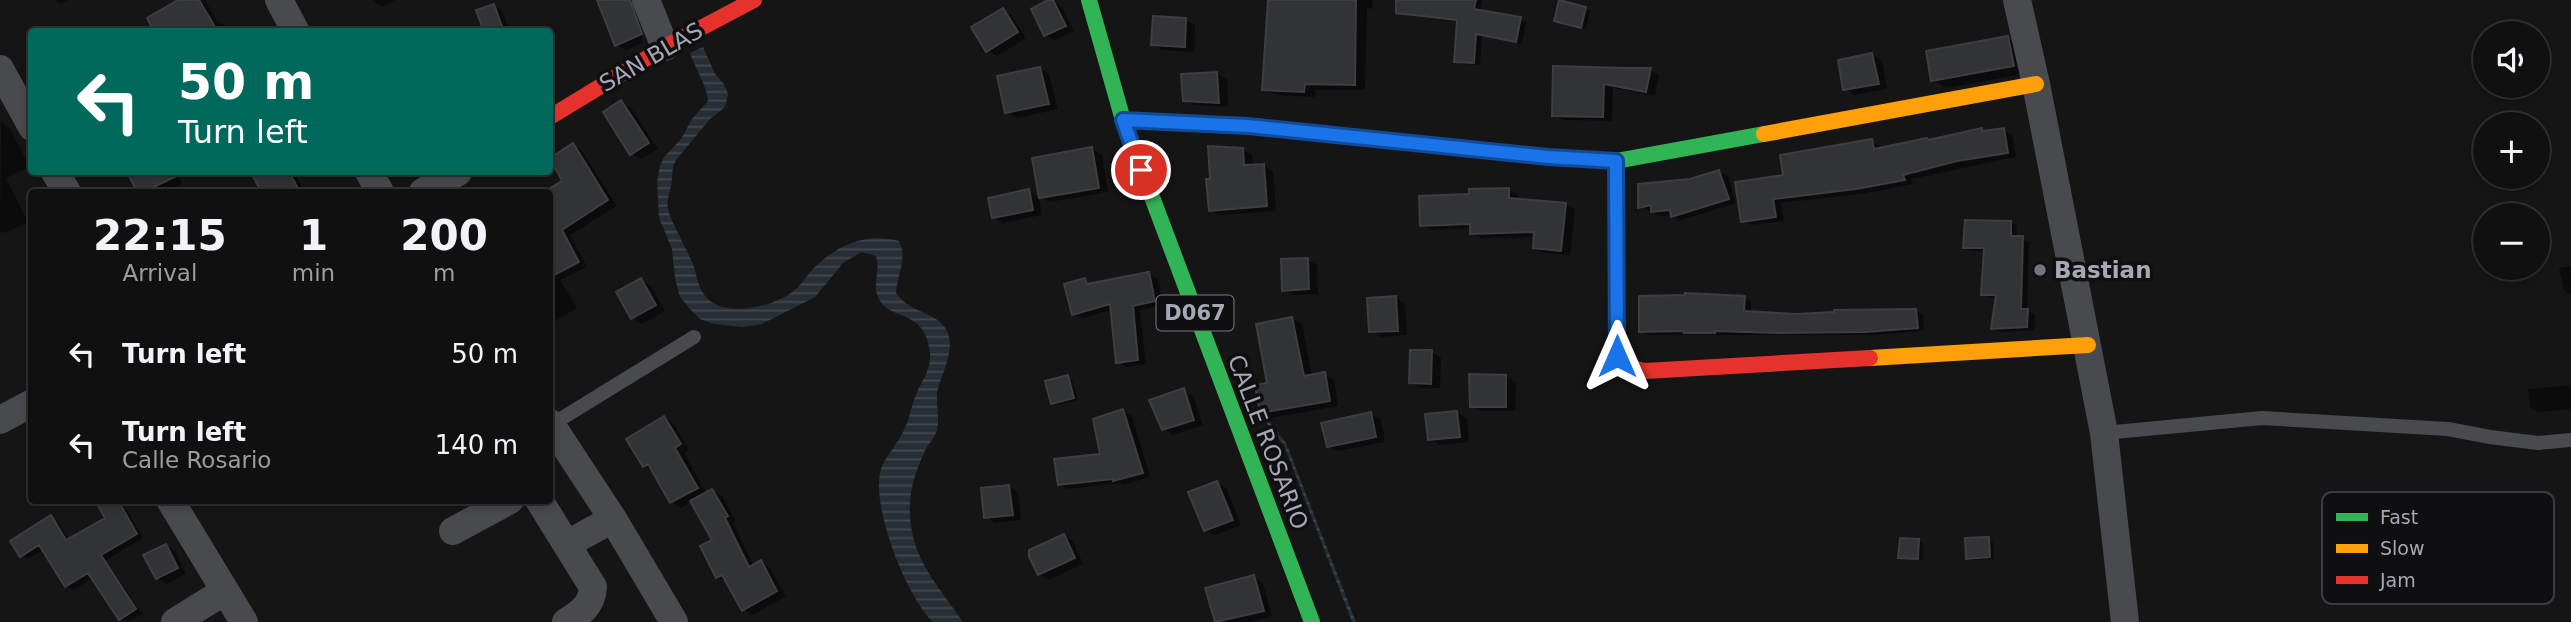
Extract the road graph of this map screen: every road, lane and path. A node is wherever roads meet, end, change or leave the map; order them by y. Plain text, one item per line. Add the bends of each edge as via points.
1 (279, 0) edge
2 (646, 0) edge
3 (754, 0) edge
4 (1089, 0) edge
5 (2017, 0) edge
6 (294, 28) edge
7 (665, 47) junction
8 (0, 69) edge
9 (2036, 84) junction
10 (553, 115) edge
11 (28, 120) edge
12 (1123, 120) junction
13 (1616, 161) junction
14 (453, 175) edge
15 (428, 189) edge
16 (694, 337) dead end
17 (2088, 345) junction
18 (28, 406) edge
19 (0, 420) edge
20 (553, 422) edge
21 (553, 429) edge
22 (2104, 433) junction
23 (2571, 440) edge
24 (172, 504) edge
25 (503, 504) edge
26 (542, 504) edge
27 (613, 519) junction
28 (453, 531) dead end
29 (567, 544) junction
30 (225, 591) junction
31 (175, 622) edge
32 (244, 622) edge
33 (566, 622) edge
34 (674, 622) edge
35 (1312, 622) edge
36 (2125, 622) edge

1 - 6 street
2 - 7 street
3 - 7 street, SAN BLAS
4 - 12 street, CALLE ROSARIO / D067
5 - 9 street
7 - 10 street, SAN BLAS
8 - 11 street
9 - 13 street
9 - 17 street
12 - 13 street via 1248,126
12 - 35 street, CALLE ROSARIO / D067
13 - 17 street via 1617,356 1627,367 1645,371
14 - 15 street
16 - 20 lane
17 - 22 street
18 - 19 street
21 - 27 street
22 - 23 lane via 2262,418 2448,429 2538,443
22 - 36 street
24 - 30 street
25 - 28 street
26 - 29 street
27 - 29 street
27 - 34 street
29 - 33 street via 593,587 582,612
30 - 31 street
30 - 32 street

